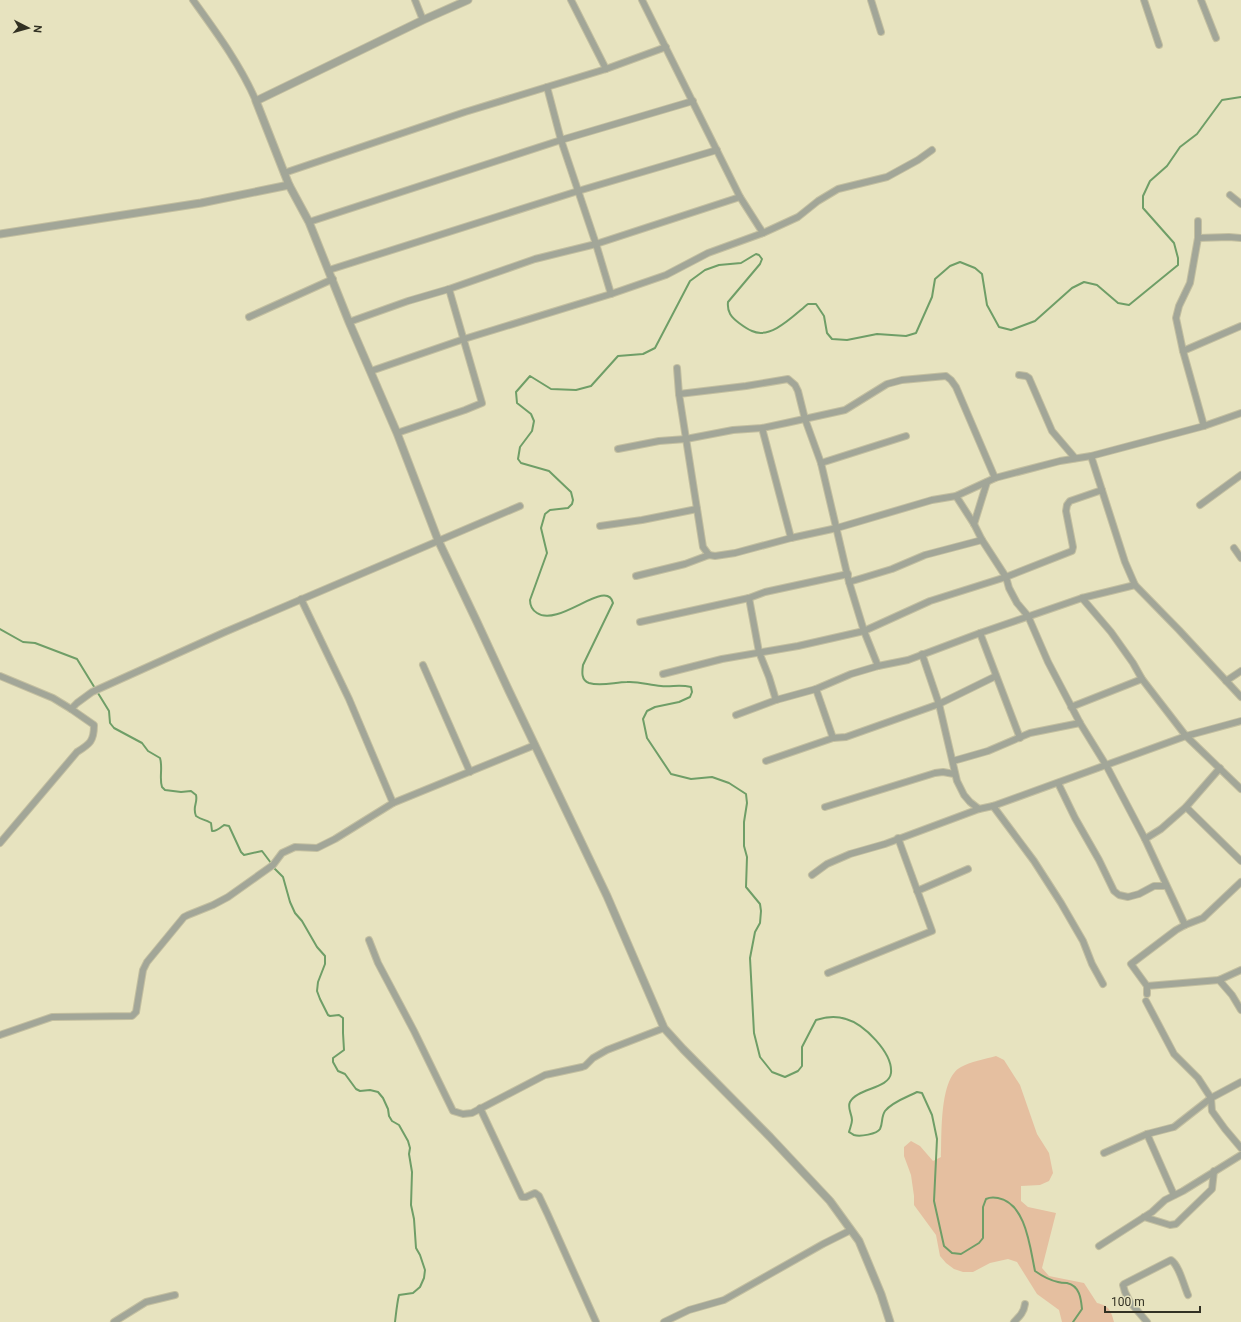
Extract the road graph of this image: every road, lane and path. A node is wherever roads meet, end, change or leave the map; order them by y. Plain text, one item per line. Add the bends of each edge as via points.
1 (193, 0) edge
2 (415, 0) edge
3 (468, 0) edge
4 (571, 0) edge
5 (642, 0) edge
6 (871, 0) edge
7 (1144, 0) edge
8 (1201, 0) edge
9 (423, 20) junction
10 (881, 32) dead end
11 (1216, 38) dead end
12 (1159, 45) dead end
13 (666, 47) junction
14 (606, 69) junction
15 (547, 87) junction
16 (256, 101) junction
17 (694, 102) junction
18 (561, 140) junction
19 (717, 150) junction
20 (932, 150) dead end
21 (284, 173) junction
22 (289, 185) junction
23 (578, 191) junction
24 (1230, 195) dead end
25 (740, 197) junction
26 (1241, 204) edge
27 (1198, 221) dead end
28 (308, 222) junction
29 (764, 233) junction
30 (0, 234) edge
31 (1198, 238) junction
32 (1241, 238) edge
33 (596, 244) junction
34 (329, 270) junction
35 (333, 279) junction
36 (449, 289) junction
37 (611, 294) junction
38 (249, 317) dead end
39 (349, 322) junction
40 (1241, 326) edge
41 (464, 339) junction
42 (1183, 351) junction
43 (677, 368) dead end
44 (371, 371) junction
45 (1019, 375) dead end
46 (680, 394) junction
47 (1241, 413) edge
48 (805, 419) junction
49 (1204, 426) junction
50 (762, 428) junction
51 (398, 432) junction
52 (906, 436) dead end
53 (686, 439) junction
54 (618, 449) dead end
55 (1091, 456) junction
56 (1075, 458) junction
57 (821, 463) junction
58 (1241, 475) edge
59 (995, 478) junction
60 (987, 482) junction
61 (1102, 490) junction
62 (956, 496) junction
63 (1200, 505) dead end
64 (520, 506) dead end
65 (697, 509) junction
66 (974, 524) junction
67 (600, 526) dead end
68 (837, 528) junction
69 (791, 538) junction
70 (438, 540) junction
71 (982, 540) junction
72 (1234, 548) dead end
73 (709, 555) junction
74 (1241, 558) edge
75 (848, 574) junction
76 (636, 576) dead end
77 (1006, 577) junction
78 (849, 582) junction
79 (1136, 585) junction
80 (749, 598) junction
81 (1082, 598) junction
82 (301, 599) junction
83 (1028, 616) junction
84 (640, 622) dead end
85 (864, 631) junction
86 (980, 633) junction
87 (759, 652) junction
88 (922, 654) junction
89 (423, 664) dead end
90 (878, 666) junction
91 (1241, 671) edge
92 (663, 674) dead end
93 (0, 676) edge
94 (996, 676) junction
95 (1142, 679) junction
96 (1226, 681) junction
97 (816, 689) junction
98 (1241, 697) edge
99 (776, 700) junction
100 (939, 704) junction
101 (1071, 707) junction
102 (71, 709) junction
103 (736, 715) dead end
104 (1241, 721) edge
105 (1080, 723) junction
106 (1186, 736) junction
107 (833, 738) junction
108 (1020, 738) junction
109 (535, 745) junction
110 (766, 760) dead end
111 (953, 761) junction
112 (1106, 765) junction
113 (1220, 768) junction
114 (470, 772) junction
115 (954, 774) junction
116 (1058, 783) junction
117 (1241, 789) edge
118 (394, 803) junction
119 (993, 806) junction
120 (825, 807) dead end
121 (1186, 807) junction
122 (979, 809) junction
123 (898, 838) junction
124 (1145, 839) junction
125 (0, 843) edge
126 (1241, 861) edge
127 (968, 869) dead end
128 (812, 875) dead end
129 (1241, 882) edge
130 (1166, 886) junction
131 (916, 891) junction
132 (1185, 925) junction
133 (369, 940) dead end
134 (1241, 970) edge
135 (828, 973) dead end
136 (1219, 980) junction
137 (1103, 984) dead end
138 (1147, 986) junction
139 (1241, 1010) edge
140 (664, 1028) junction
141 (0, 1035) edge
142 (1241, 1082) edge
143 (1211, 1098) junction
144 (480, 1108) junction
145 (1147, 1134) junction
146 (1241, 1148) edge
147 (1104, 1153) dead end
148 (1241, 1157) edge
149 (1214, 1171) junction
150 (1174, 1195) junction
151 (1144, 1217) junction
152 (851, 1230) junction
153 (1099, 1246) dead end
154 (1188, 1295) dead end
155 (175, 1296) dead end
156 (1025, 1304) dead end
157 (114, 1322) edge
158 (596, 1322) edge
159 (664, 1322) edge
160 (890, 1322) edge
161 (1014, 1322) edge
162 (1147, 1322) edge

1 - 16 street via 233,56
2 - 9 street
3 - 9 street
4 - 14 street
5 - 13 street
6 - 10 street
7 - 12 street
8 - 11 street
9 - 16 street
13 - 14 street
13 - 17 street
14 - 15 street
15 - 18 street
15 - 21 street
16 - 21 street
17 - 18 street
17 - 19 street
18 - 23 street
18 - 28 street
19 - 23 street
19 - 25 street
20 - 29 street via 887,177 838,189 798,217
21 - 22 street
22 - 28 street
22 - 30 street via 201,202
23 - 33 street
23 - 34 street
24 - 26 street
25 - 29 street
25 - 33 street
27 - 31 street
28 - 34 street
29 - 37 street via 708,253 666,275
31 - 32 street
31 - 42 street via 1190,283 1176,318
33 - 36 street via 535,259
33 - 37 street
34 - 35 street
35 - 38 street
35 - 39 street
36 - 39 street
36 - 41 street
37 - 41 street
39 - 44 street
40 - 42 street
41 - 44 street
41 - 51 street via 482,402
42 - 49 street
43 - 46 street
44 - 51 street
45 - 56 street via 1029,378 1052,431
46 - 48 street via 788,379 798,391
46 - 53 street
47 - 49 street
48 - 50 street
48 - 57 street
48 - 59 street via 845,410 887,384 946,376 956,387
49 - 55 street
50 - 53 street via 733,430
50 - 69 street
51 - 70 street
52 - 57 street
53 - 54 street
53 - 65 street
55 - 56 street
55 - 61 street
56 - 59 street
57 - 68 street
58 - 63 street
59 - 60 street
60 - 62 street
60 - 66 street
61 - 77 street via 1070,500 1066,505 1072,551
61 - 79 street via 1125,562
62 - 66 street
62 - 68 street via 932,500
64 - 70 street
65 - 67 street
65 - 73 street via 703,547
66 - 71 street
68 - 69 street
68 - 75 street
69 - 73 street via 735,553
70 - 82 street
70 - 109 street
71 - 77 street
71 - 78 street via 925,555 892,569
72 - 74 street
73 - 76 street via 685,564
75 - 78 street
75 - 80 street via 765,592
77 - 83 street via 1017,603
77 - 85 street via 930,601
78 - 85 street
79 - 81 street
79 - 96 street
80 - 84 street
80 - 87 street
81 - 83 street
81 - 95 street via 1111,632
82 - 102 street via 92,692
82 - 118 street via 349,699
83 - 86 street
83 - 101 street
85 - 87 street
85 - 90 street
86 - 88 street
86 - 94 street
87 - 92 street
87 - 99 street
88 - 90 street via 904,661
88 - 100 street
89 - 114 street
90 - 97 street via 845,676
91 - 96 street
93 - 102 street via 53,698
94 - 100 street
94 - 108 street
95 - 101 street
95 - 106 street
96 - 98 street
97 - 99 street
97 - 107 street
99 - 103 street
100 - 107 street via 846,737
100 - 111 street
101 - 105 street
102 - 125 street via 94,725 94,736 87,746 77,752
104 - 106 street
105 - 108 street via 1030,733
105 - 112 street
106 - 112 street
106 - 113 street
107 - 110 street
108 - 111 street
109 - 114 street
109 - 140 street via 607,896
111 - 115 street
112 - 116 street
112 - 124 street
113 - 117 street
113 - 121 street
114 - 118 street
115 - 120 street via 935,773
115 - 122 street via 964,795
116 - 119 street
116 - 130 street via 1114,891 1128,897 1154,886
118 - 141 street via 317,848 295,847 282,853 273,865 228,897 184,917 145,966 136,1012 132,1016 52,1017
119 - 122 street
119 - 137 street via 1034,861 1061,903 1083,941
121 - 124 street
121 - 126 street
122 - 123 street
123 - 128 street via 850,854 827,864
123 - 131 street
124 - 130 street
127 - 131 street
129 - 132 street via 1203,918
130 - 132 street
131 - 135 street via 932,931
132 - 138 street via 1131,964
133 - 144 street via 378,963 453,1111 463,1114 472,1113
134 - 136 street
136 - 138 street
136 - 139 street
138 - 143 street via 1147,998 1174,1054 1198,1078
140 - 144 street via 607,1050 582,1068 545,1075
140 - 152 street via 830,1201
142 - 143 street
143 - 145 street via 1174,1127
143 - 146 street via 1212,1111
144 - 158 street via 522,1196 535,1193 539,1196
145 - 147 street
145 - 150 street
148 - 149 street
149 - 150 street
149 - 151 street via 1212,1188 1176,1224 1170,1225
150 - 151 street
151 - 153 street
152 - 159 street via 724,1300 689,1310
152 - 160 street via 859,1241
154 - 162 street via 1177,1267 1171,1260 1124,1284 1125,1292
155 - 157 street via 146,1302
156 - 161 street

